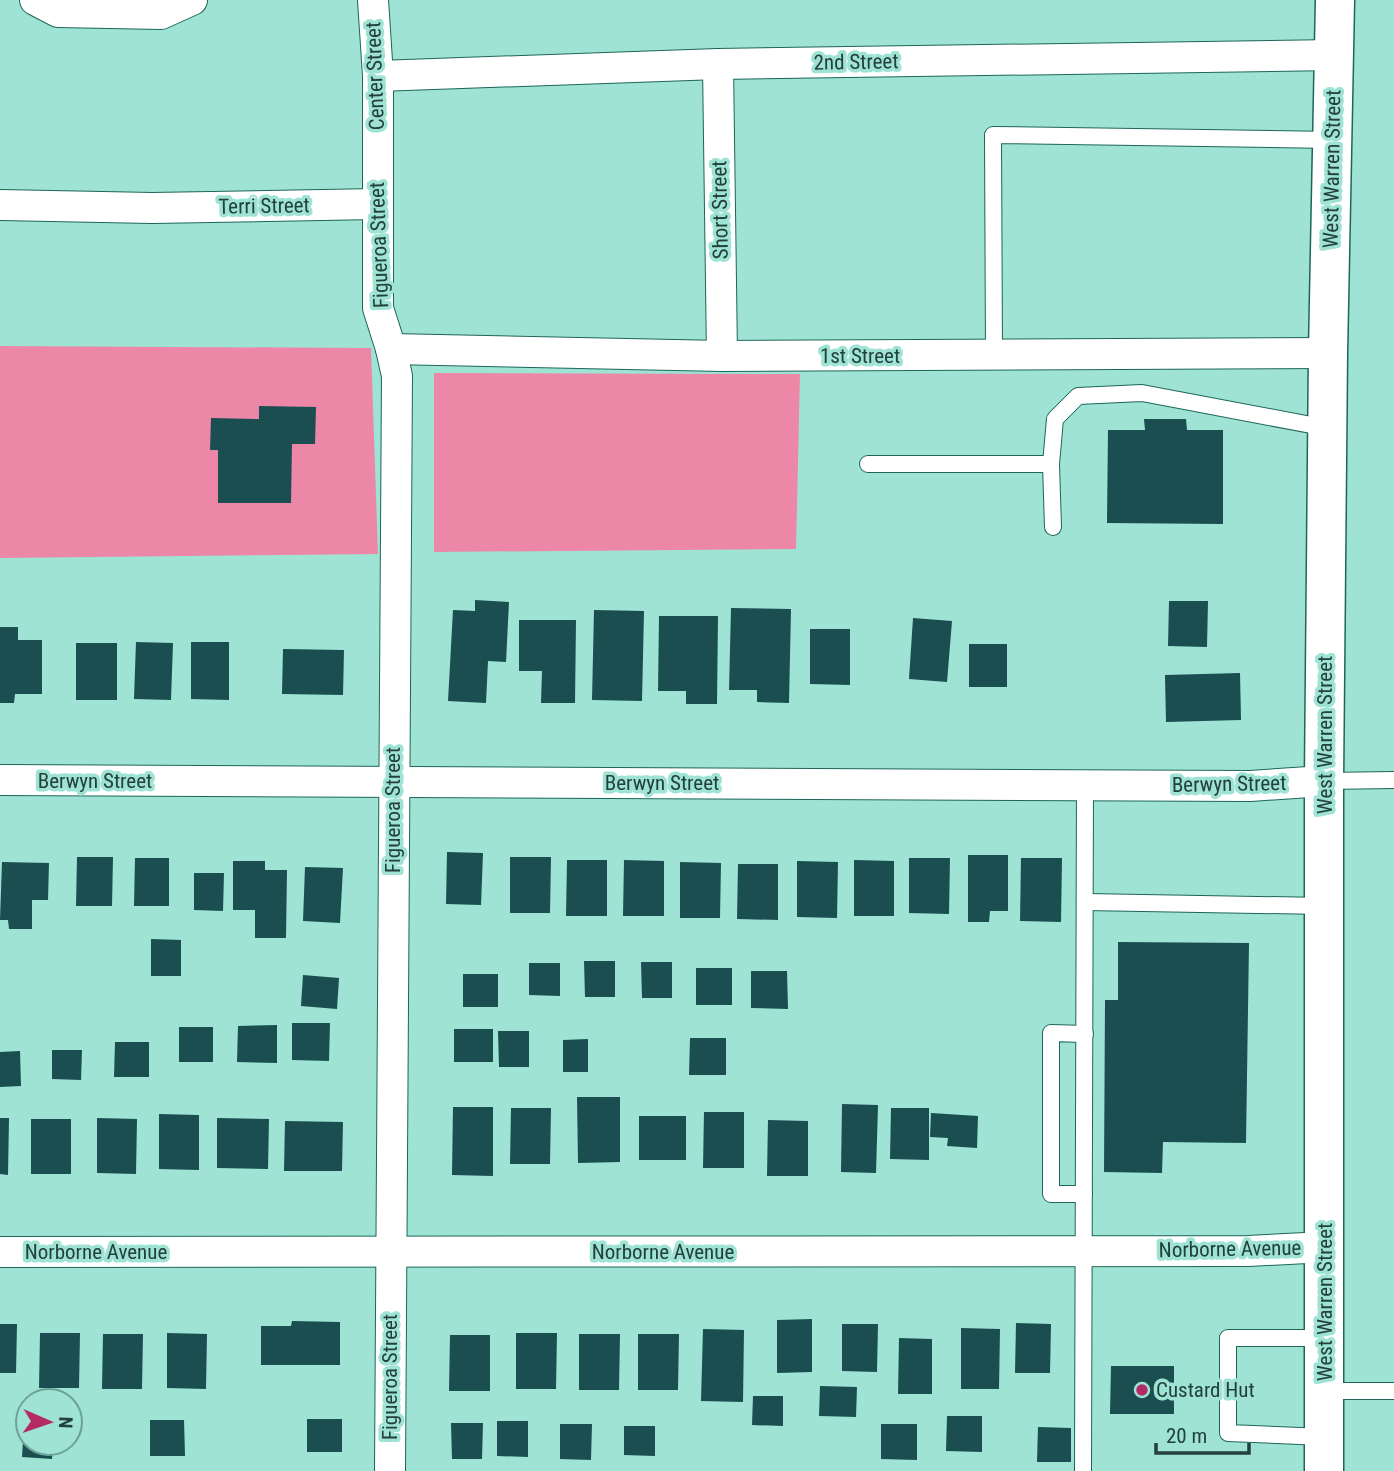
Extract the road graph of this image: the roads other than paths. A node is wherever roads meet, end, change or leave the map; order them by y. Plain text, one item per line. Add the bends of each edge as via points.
1 (35, 0) edge
2 (192, 0) edge
3 (373, 0) edge
4 (1335, 0) edge
5 (1335, 55) junction
6 (718, 64) junction
7 (378, 76) junction
8 (1333, 140) junction
9 (377, 151) joint
10 (377, 204) junction
11 (0, 205) edge
12 (391, 349) junction
13 (1328, 353) junction
14 (994, 355) junction
15 (722, 356) junction
16 (1327, 428) junction
17 (868, 464) dead end
18 (1051, 464) junction
19 (1054, 527) dead end
20 (0, 780) edge
21 (1394, 780) edge
22 (1324, 781) junction
23 (393, 782) junction
24 (1085, 784) junction
25 (1086, 902) junction
26 (1324, 906) junction
27 (1085, 1034) junction
28 (1084, 1194) junction
29 (1326, 1247) junction
30 (1083, 1250) junction
31 (391, 1251) junction
32 (0, 1252) edge
33 (1325, 1338) junction
34 (1325, 1391) junction
35 (1394, 1391) edge
36 (1324, 1454) edge
37 (390, 1471) edge
38 (1083, 1471) edge

1 - 2 street via 58,12 161,14
3 - 7 street, Center Street
4 - 5 main road, West Warren Street
5 - 6 street, 2nd Street
5 - 8 main road, West Warren Street
6 - 7 street, 2nd Street
6 - 15 street, Short Street
7 - 9 street, Center Street
8 - 13 main road, West Warren Street
8 - 14 lane via 993,135
9 - 10 street, Figueroa Street
10 - 11 street, Terri Street
10 - 12 street, Figueroa Street via 378,308
12 - 15 street, 1st Street
12 - 23 street, Figueroa Street via 397,376
13 - 14 street, 1st Street
13 - 16 main road, West Warren Street
14 - 15 street, 1st Street
16 - 18 lane via 1142,393 1078,396 1055,419
16 - 22 main road, West Warren Street
17 - 18 lane
18 - 19 lane
20 - 23 street, Berwyn Street
21 - 22 lane
22 - 24 street, Berwyn Street via 1250,786
22 - 26 main road, West Warren Street
23 - 24 street, Berwyn Street
23 - 31 street, Figueroa Street
24 - 25 lane
25 - 26 lane
25 - 27 lane
26 - 29 main road, West Warren Street
27 - 28 lane
27 - 28 lane via 1051,1033 1051,1194
28 - 30 lane
29 - 30 street, Norborne Avenue
29 - 33 main road, West Warren Street
30 - 31 street, Norborne Avenue
30 - 38 lane
31 - 32 street, Norborne Avenue
31 - 37 street, Figueroa Street
33 - 34 main road, West Warren Street
33 - 36 lane via 1228,1338 1228,1433
34 - 35 lane
34 - 36 main road, West Warren Street

